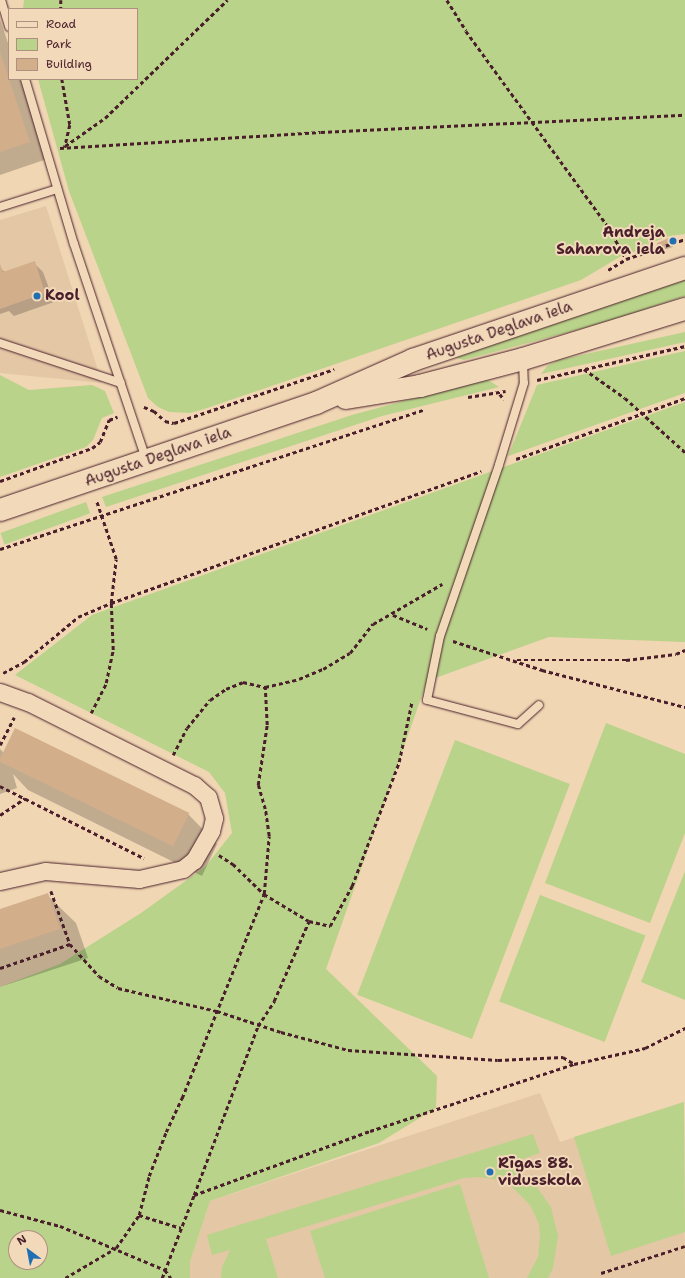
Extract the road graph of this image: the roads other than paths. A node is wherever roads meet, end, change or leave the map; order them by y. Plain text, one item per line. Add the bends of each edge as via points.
1 (1, 0) edge
2 (8, 24) edge
3 (25, 80) edge
4 (58, 189) junction
5 (0, 207) edge
6 (685, 268) edge
7 (685, 309) edge
8 (0, 343) edge
9 (523, 359) junction
10 (121, 383) junction
11 (316, 403) junction
12 (147, 460) junction
13 (0, 510) edge
14 (0, 692) edge
15 (540, 705) dead end
16 (0, 881) edge

1 - 2 lane
3 - 4 lane
4 - 5 lane
4 - 10 lane
6 - 11 main road, Augusta Deglava iela via 413,360
7 - 9 main road, Augusta Deglava iela
8 - 10 lane
9 - 11 main road, Augusta Deglava iela via 420,386
9 - 15 lane via 524,383 499,465 440,636 427,700 518,724
10 - 12 lane
11 - 12 main road, Augusta Deglava iela
12 - 13 main road, Augusta Deglava iela
14 - 16 street via 23,700 194,785 208,797 214,818 211,831 203,845 194,860 183,870 139,879 45,871

